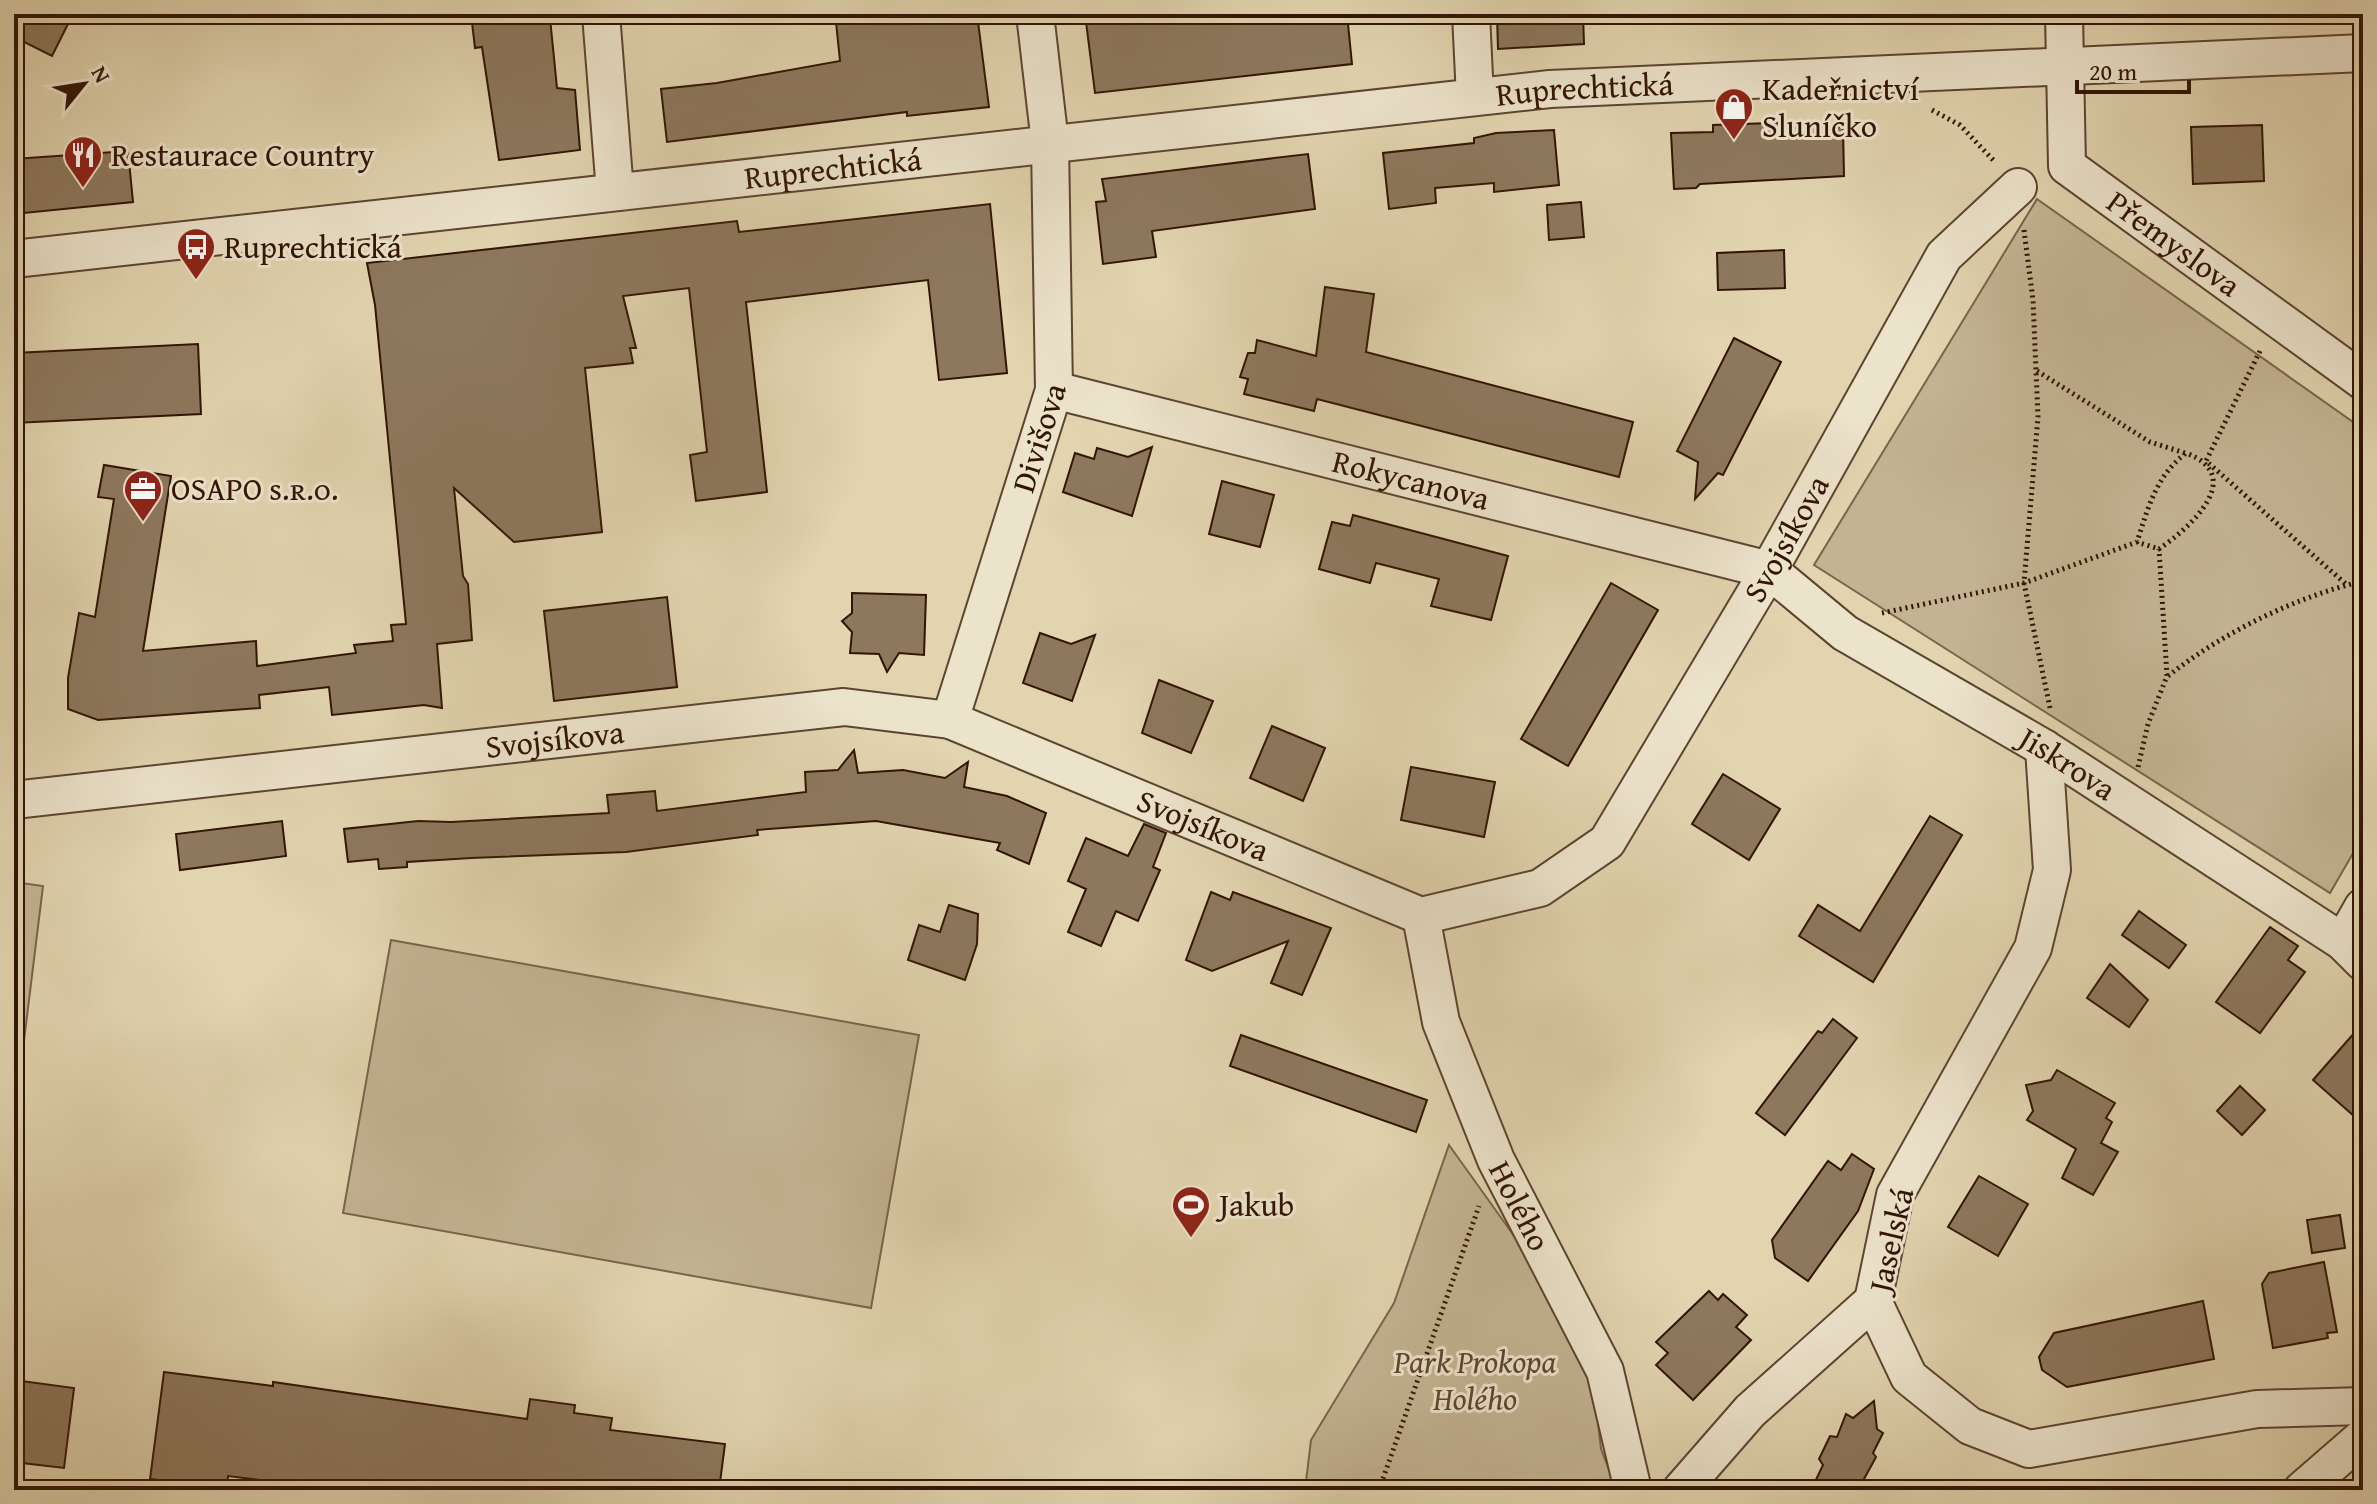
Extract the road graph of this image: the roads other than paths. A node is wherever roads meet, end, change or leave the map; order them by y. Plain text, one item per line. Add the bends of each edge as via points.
1 (601, 14) edge
2 (1035, 14) edge
3 (1471, 14) edge
4 (2064, 14) edge
5 (2363, 53) edge
6 (2064, 65) junction
7 (1475, 97) junction
8 (1050, 143) junction
9 (2018, 187) road end
10 (615, 192) junction
11 (14, 259) edge
12 (2363, 381) edge
13 (1054, 390) junction
14 (1769, 570) junction
15 (950, 720) junction
16 (2044, 748) junction
17 (14, 800) edge
18 (2363, 907) edge
19 (1421, 916) junction
20 (2353, 952) edge
21 (1873, 1301) junction
22 (2363, 1406) edge
23 (2363, 1437) edge
24 (1633, 1490) edge
25 (1681, 1490) edge
26 (2302, 1490) edge

1 - 10 street
2 - 8 street
3 - 7 street
4 - 6 street
5 - 6 street, Ruprechtická
6 - 7 street, Ruprechtická
6 - 12 street, Přemyslova via 2067,166
7 - 8 street, Ruprechtická
8 - 10 street, Ruprechtická
8 - 13 street, Divišova
9 - 14 street, Svojsíkova via 1944,256
10 - 11 street, Ruprechtická
13 - 14 street, Rokycanova
13 - 15 street, Divišova
14 - 16 street, Jiskrova via 1845,633
14 - 19 street, Svojsíkova via 1607,842 1540,888
15 - 17 street, Svojsíkova via 844,707
15 - 19 street, Svojsíkova
16 - 20 street, Jiskrova
16 - 21 street, Jaselská via 2052,870 2033,948 1895,1195
18 - 20 street
19 - 24 street, Holého via 1441,1022 1496,1160 1605,1371
21 - 22 street, Jaselská via 1909,1377 1970,1426 2029,1449 2257,1409
21 - 25 street via 1750,1411
23 - 26 street

